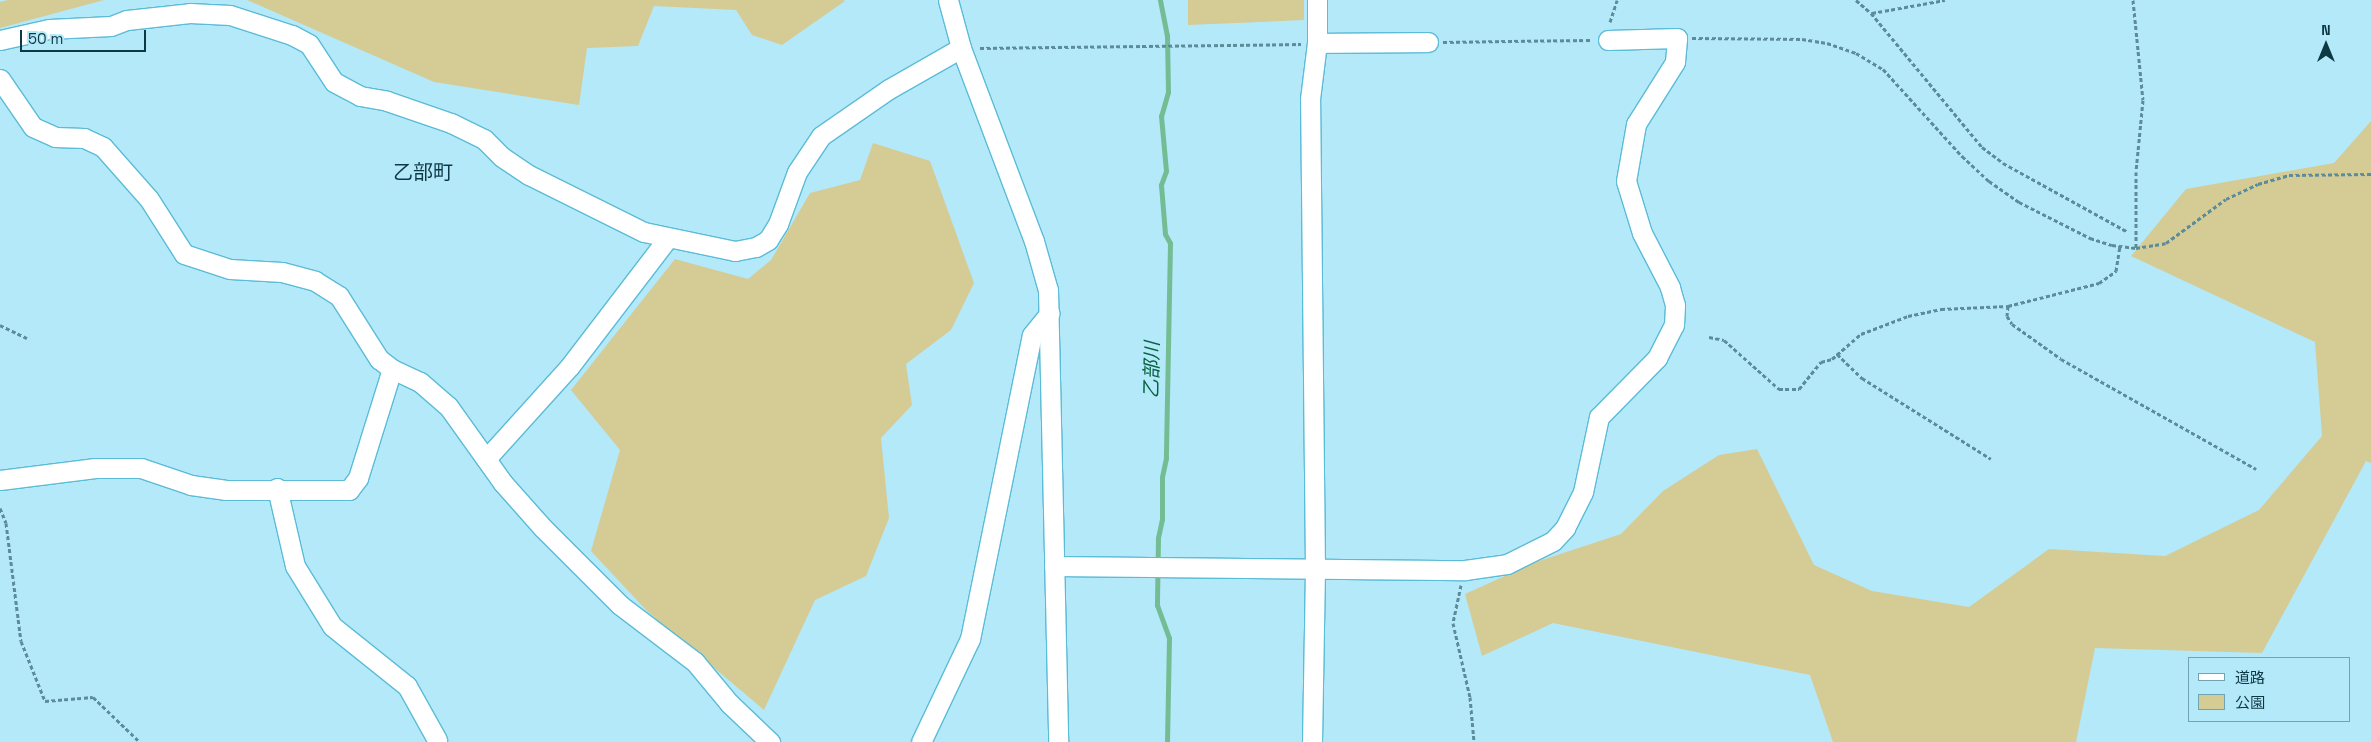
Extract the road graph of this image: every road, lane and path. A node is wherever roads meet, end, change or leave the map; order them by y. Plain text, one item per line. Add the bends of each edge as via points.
1 (948, 0) edge
2 (1317, 0) edge
3 (1617, 0) edge
4 (1856, 0) edge
5 (1945, 0) edge
6 (2133, 0) edge
7 (1871, 13) junction
8 (1677, 38) junction
9 (0, 40) edge
10 (1608, 40) junction
11 (1428, 42) joint
12 (1317, 43) junction
13 (961, 48) junction
14 (0, 79) edge
15 (2371, 174) edge
16 (2126, 231) dead end
17 (668, 238) junction
18 (2120, 246) junction
19 (2136, 248) junction
20 (2008, 306) junction
21 (1050, 313) junction
22 (0, 325) edge
23 (1709, 337) dead end
24 (27, 338) dead end
25 (1837, 354) junction
26 (392, 369) junction
27 (486, 459) junction
28 (1991, 459) dead end
29 (2256, 469) dead end
30 (0, 480) edge
31 (277, 488) junction
32 (0, 508) edge
33 (1054, 566) junction
34 (1315, 568) junction
35 (1466, 570) junction
36 (438, 740) dead end
37 (140, 742) edge
38 (770, 742) edge
39 (921, 742) edge
40 (1058, 742) edge
41 (1312, 742) edge
42 (1474, 742) edge

1 - 13 street
2 - 12 street
3 - 10 path
4 - 7 path
5 - 7 path
6 - 19 path via 2143,100 2136,172
7 - 16 path via 1982,147 2003,163
8 - 10 street
8 - 18 path via 1802,39 1856,53 1883,69 1989,181 2019,202 2090,238
8 - 35 street via 1675,62 1636,124 1626,181 1642,233 1670,287 1675,305 1674,325 1656,358 1599,417 1583,492 1565,528 1542,548 1507,564
9 - 17 street via 49,29 111,26 127,20 190,13 230,15 292,35 309,44 334,82 360,96 387,101 451,123 484,139 502,157 529,175 644,232
10 - 11 path
11 - 12 street
12 - 13 path
12 - 34 street via 1310,99
13 - 17 street via 889,89 821,136 797,172 778,224 768,240 756,247 735,251
13 - 21 street via 1034,241 1048,290
14 - 26 street via 33,127 55,137 84,138 104,147 149,199 184,254 230,268 282,272 326,287 347,304 373,352
15 - 19 path via 2289,175 2258,184 2226,199 2166,243
17 - 27 street via 570,366
18 - 19 path
18 - 20 path via 2118,266 2108,278 2086,287 2042,295
20 - 25 path via 1941,309 1908,316 1861,334
20 - 29 path via 2006,316 2012,324 2061,359
21 - 33 street
21 - 39 street via 1032,335 970,639
22 - 24 path
23 - 25 path via 1724,340 1778,389 1789,391 1799,389 1821,362
25 - 28 path via 1862,378
26 - 27 street via 420,382 448,406
26 - 31 street via 354,486 342,491
27 - 38 street via 543,528 594,581 620,606 695,662 735,710
30 - 31 street via 95,468 141,468 208,487
31 - 36 street via 295,566 332,626 407,686
32 - 37 path via 6,523 21,641 44,701 93,697
33 - 34 street
33 - 40 street
34 - 35 street
34 - 41 street
35 - 42 path via 1454,624 1470,697

